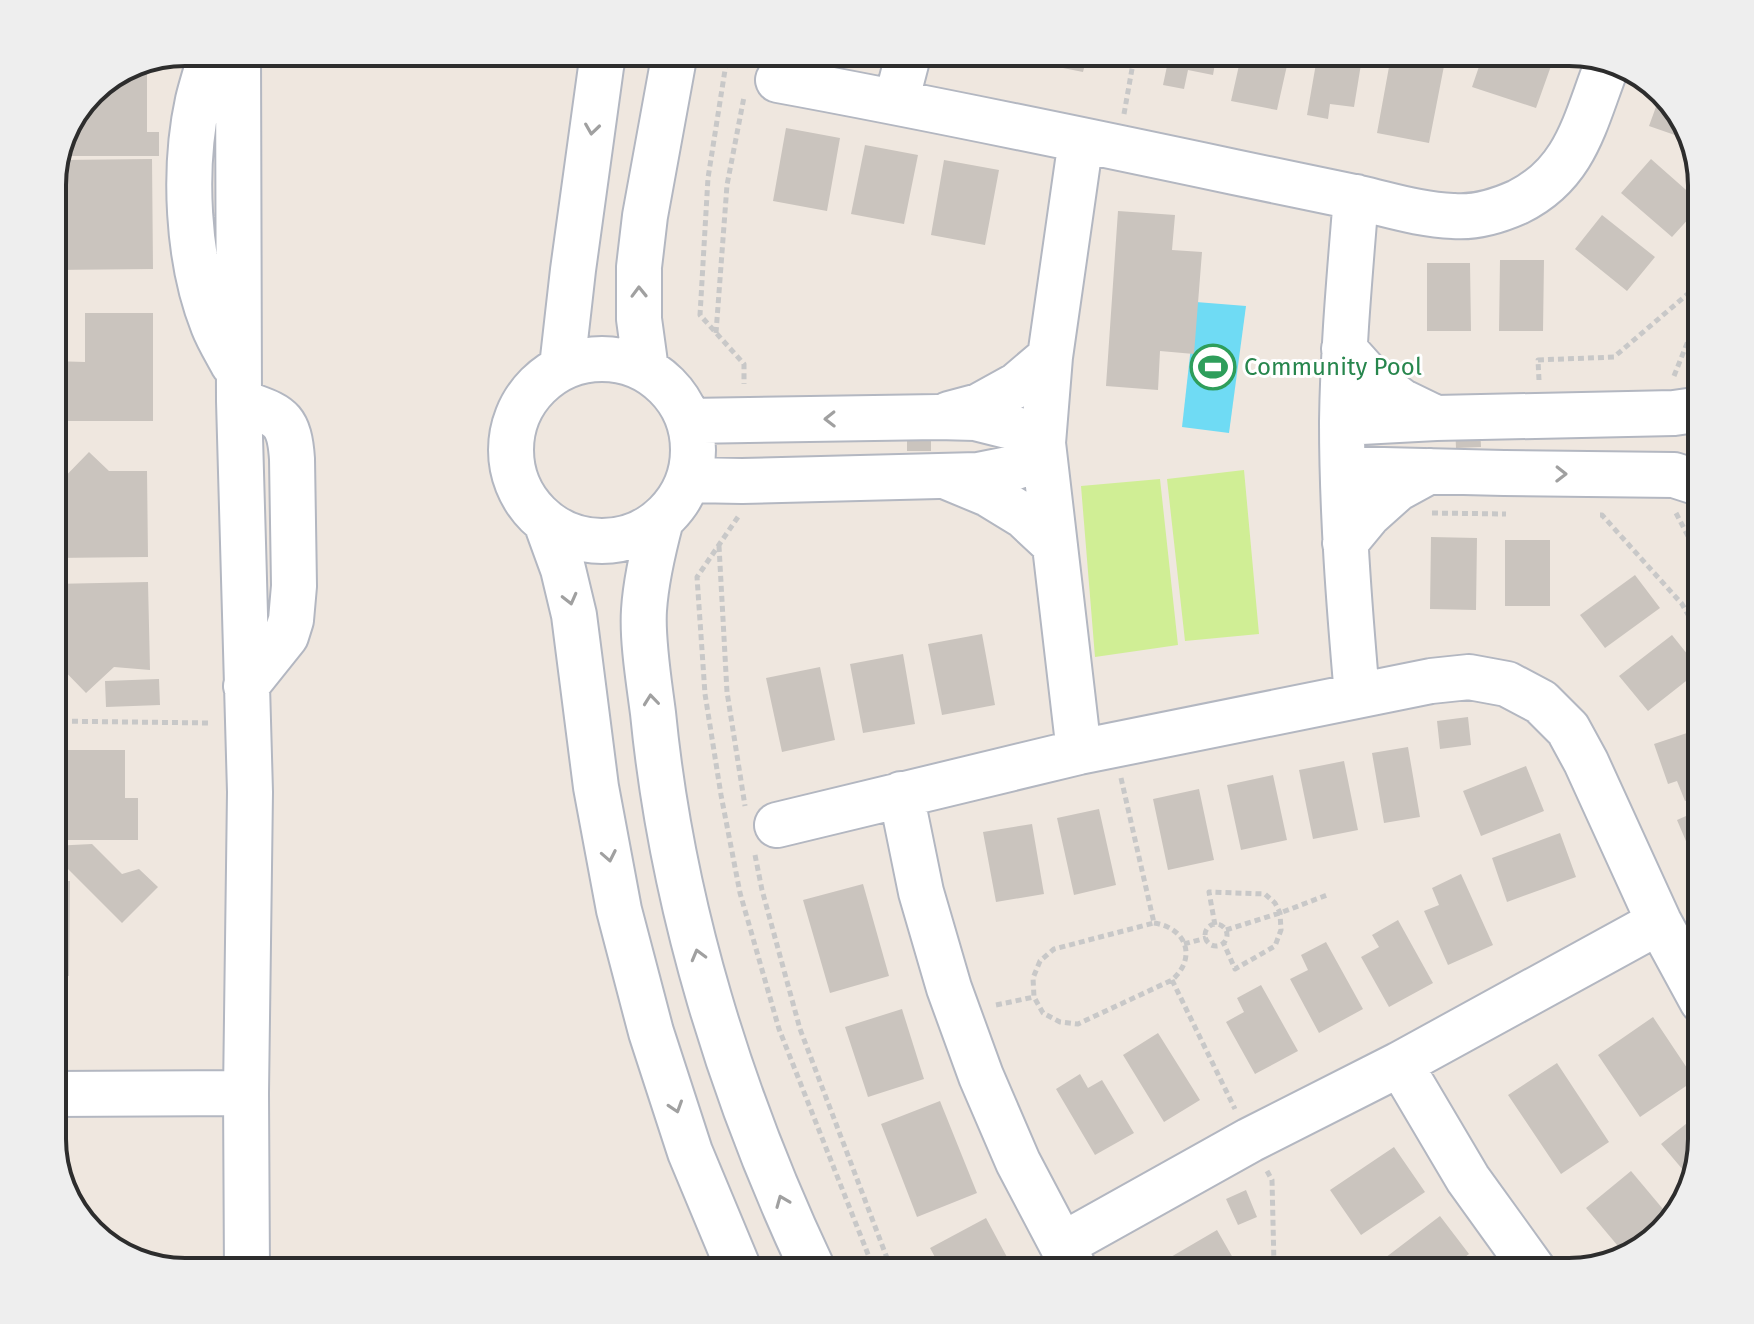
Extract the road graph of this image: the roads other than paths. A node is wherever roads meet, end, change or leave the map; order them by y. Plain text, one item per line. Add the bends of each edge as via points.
1 (208, 66) edge
2 (238, 66) edge
3 (602, 66) edge
4 (672, 66) edge
5 (905, 66) edge
6 (1605, 71) edge
7 (761, 87) road end
8 (896, 102) junction
9 (1081, 140) junction
10 (1356, 197) junction
11 (1344, 349) junction
12 (1050, 357) junction
13 (562, 367) junction
14 (646, 370) junction
15 (239, 389) junction
16 (1688, 411) edge
17 (938, 417) junction
18 (1522, 417) junction
19 (875, 418) junction
20 (1436, 418) junction
21 (689, 421) junction
22 (1342, 423) junction
23 (1044, 450) junction
24 (1343, 469) junction
25 (1430, 471) junction
26 (945, 476) junction
27 (874, 477) junction
28 (689, 480) junction
29 (1688, 480) edge
30 (1507, 494) junction
31 (661, 520) junction
32 (547, 525) junction
33 (1345, 543) junction
34 (1055, 545) junction
35 (1357, 695) junction
36 (1079, 752) junction
37 (901, 794) junction
38 (759, 827) road end
39 (1659, 922) junction
40 (1688, 975) edge
41 (1400, 1064) junction
42 (246, 1093) junction
43 (66, 1094) edge
44 (247, 1258) edge
45 (734, 1258) edge
46 (808, 1258) edge
47 (1069, 1258) edge
48 (1525, 1258) edge

1 - 15 street via 190,157 190,214 213,325
2 - 15 street
3 -> 13 street
14 -> 4 street via 639,267
5 - 8 street
6 - 10 street via 1567,162 1518,202 1457,217
7 - 8 street
8 - 9 street
9 - 10 street
9 - 12 street
10 - 11 street
11 - 20 street via 1370,378
11 - 22 street
12 - 17 street via 1017,385 979,406
12 - 23 street
13 - 14 street via 590,359 618,360
13 - 32 street via 536,385 518,411 510,442 512,473 525,502
14 - 21 street via 665,383
15 - 42 street via 250,792
16 - 18 street
17 - 19 street
17 - 23 street via 975,418 1011,427
18 - 20 street
18 - 30 street
19 -> 21 street
19 - 27 street
20 - 22 street
21 - 28 street
22 - 24 street
23 - 26 street via 1013,468
23 - 34 street
24 - 25 street
24 - 33 street
25 - 30 street
25 - 33 street via 1397,489
26 - 27 street
26 - 34 street via 1024,516
27 - 28 street
28 - 31 street
30 -> 29 street via 1674,475
31 - 32 street via 641,534 617,541 593,542
46 -> 31 street via 746,1110 680,885 659,773 643,613 648,566
32 -> 45 street via 574,615 596,787 619,910 690,1152
33 - 35 street
34 - 36 street
35 - 36 street
35 - 39 street via 1469,677 1507,684 1541,702 1568,729 1586,762
36 - 37 street
37 - 38 street
37 - 47 street via 921,892 954,1003 1018,1162
39 - 40 street
39 - 41 street
41 - 47 street via 1250,1140
41 - 48 street via 1468,1179
42 - 43 street
42 - 44 street

